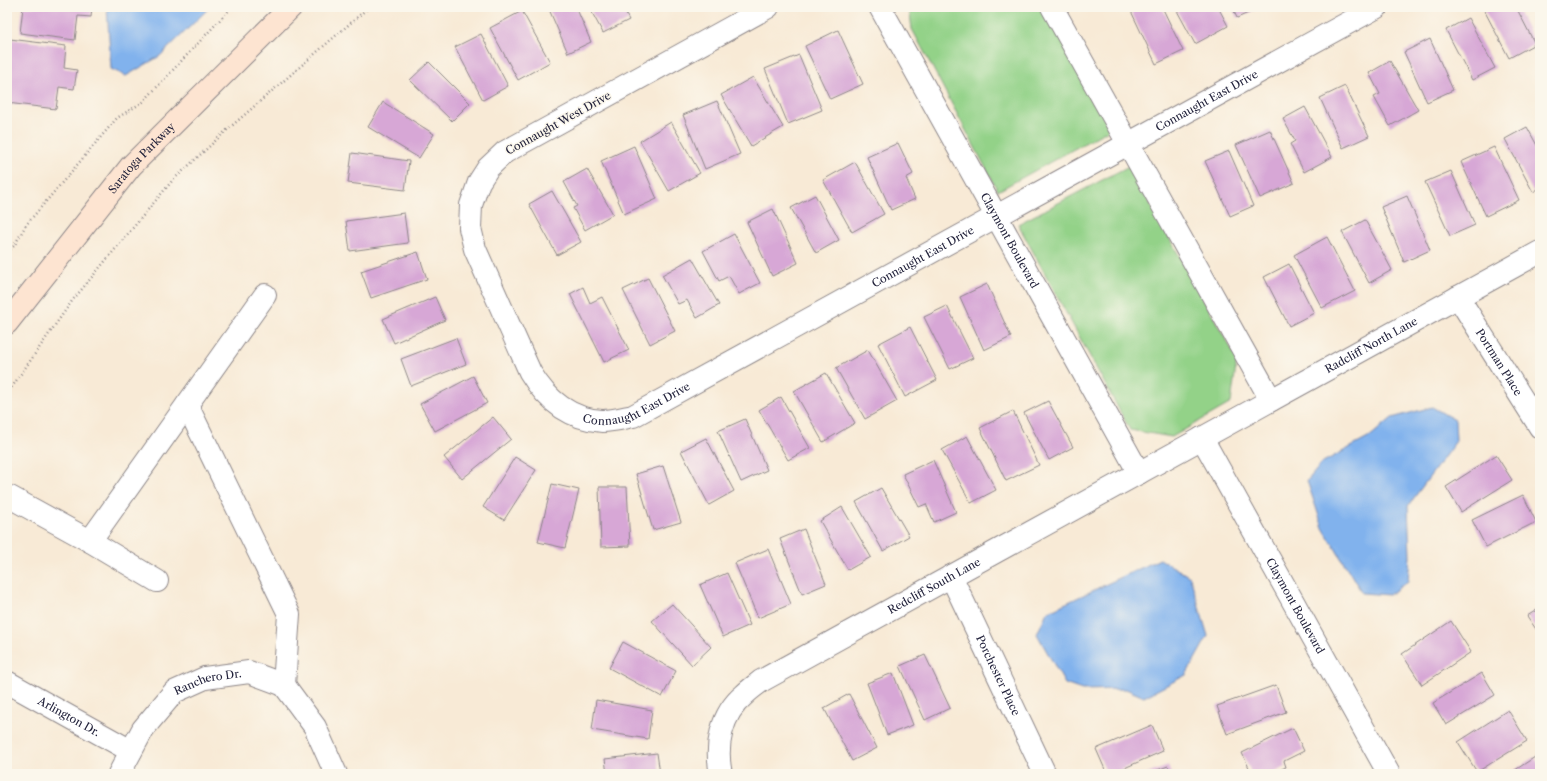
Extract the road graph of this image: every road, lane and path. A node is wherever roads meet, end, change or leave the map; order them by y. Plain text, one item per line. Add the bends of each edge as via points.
1 (232, 7) edge
2 (291, 7) edge
3 (369, 7) edge
4 (768, 7) edge
5 (880, 7) edge
6 (1052, 7) edge
7 (1377, 7) edge
8 (1128, 144) junction
9 (996, 217) junction
10 (7, 252) edge
11 (1540, 252) edge
12 (265, 295) dead end
13 (1458, 297) junction
14 (504, 313) joint
15 (7, 323) edge
16 (7, 394) edge
17 (1270, 400) junction
18 (186, 405) junction
19 (1540, 426) edge
20 (1202, 438) junction
21 (1139, 473) junction
22 (10, 497) dead end
23 (90, 541) junction
24 (951, 576) junction
25 (157, 581) dead end
26 (7, 682) edge
27 (284, 685) junction
28 (131, 751) junction
29 (119, 774) edge
30 (336, 774) edge
31 (721, 774) edge
32 (1045, 774) edge
33 (1389, 774) edge

1 - 10 path via 143,102 117,118 26,225 14,246
2 - 15 street, Saratoga Parkway via 130,166
3 - 16 path via 172,181 72,301
4 - 14 street, Connaught West Drive via 505,152 488,168 479,182 471,205 470,228 475,249
5 - 9 street, Claymont Boulevard
6 - 8 street
7 - 8 street, Connaught East Drive
8 - 9 street, Connaught East Drive
8 - 17 street
9 - 14 street, Connaught East Drive via 633,416 614,420 601,421 575,415 553,402 530,372
9 - 21 street, Claymont Boulevard
11 - 13 street, Radcliff North Lane
12 - 18 street
13 - 17 street, Radcliff North Lane
13 - 19 street, Portman Place
17 - 20 street, Radcliff North Lane
18 - 23 street
18 - 27 street via 289,614
20 - 21 street, Redcliff South Lane
20 - 33 street, Claymont Boulevard
21 - 24 street, Redcliff South Lane
22 - 23 street
23 - 25 street
24 - 31 street, Redcliff South Lane via 761,681 742,695 729,712 722,729 719,746
24 - 32 street, Porchester Place
26 - 28 street, Arlington Dr.
27 - 28 street, Ranchero Dr. via 249,672 206,678 174,692 143,730
27 - 30 street via 315,727
28 - 29 street, Ranchero Dr.

